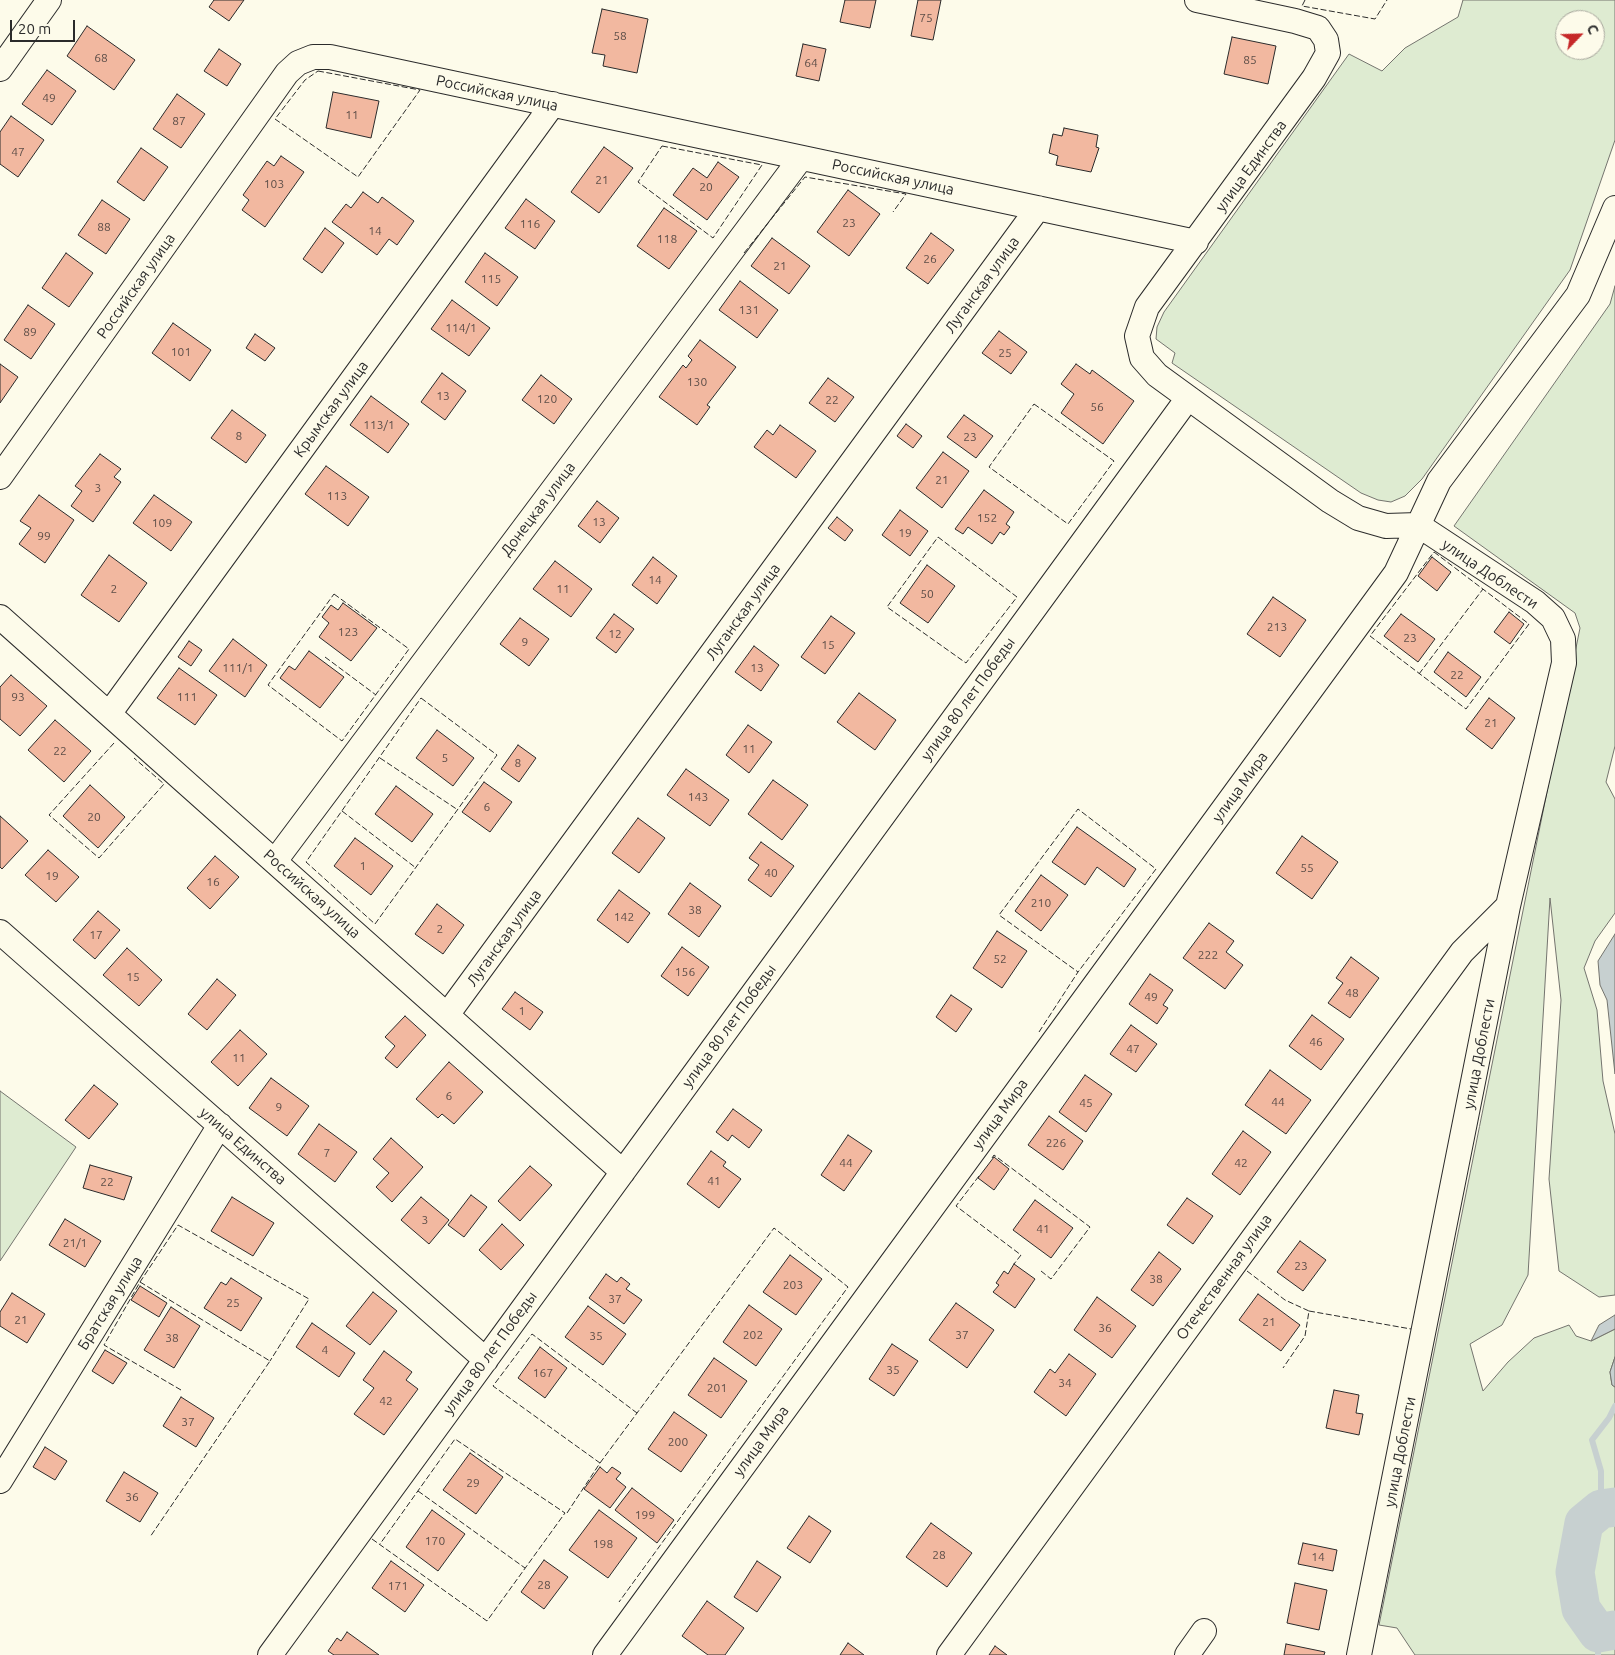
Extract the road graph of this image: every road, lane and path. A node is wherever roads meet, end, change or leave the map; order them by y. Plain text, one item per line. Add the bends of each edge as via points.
1 (49, 0) edge
2 (1197, 0) edge
3 (0, 69) edge
4 (553, 104) junction
5 (801, 158) junction
6 (1038, 208) junction
7 (1615, 208) edge
8 (1196, 242) junction
9 (1188, 398) junction
10 (0, 477) edge
11 (1418, 525) junction
12 (0, 617) edge
13 (109, 714) junction
14 (275, 861) junction
15 (1508, 906) junction
16 (0, 932) edge
17 (447, 1015) junction
18 (220, 1125) junction
19 (623, 1172) junction
20 (486, 1360) junction
21 (0, 1481) edge
22 (1204, 1632) dead end
23 (270, 1655) edge
24 (605, 1655) edge
25 (949, 1655) edge
26 (1187, 1655) edge
27 (1360, 1655) edge

1 - 3 street
2 - 8 street, улица Единства via 1295,20 1318,28 1326,40 1328,53 1314,78
4 - 5 street, Российская улица
4 - 10 street, Российская улица via 330,57 313,57 298,63 287,73
4 - 13 street, Крымская улица
5 - 6 street, Российская улица
5 - 14 street, Донецкая улица
6 - 8 street, Российская улица
6 - 17 street, Луганская улица
7 - 11 street, улица Мира via 1578,295 1439,480
8 - 9 street, улица Единства via 1147,307 1137,336 1142,358 1157,375
9 - 11 street, улица Единства via 1358,518 1386,526
9 - 19 street, улица 80 лет Победы
11 - 15 street, улица Доблести via 1535,602 1553,618 1563,639 1564,663
11 - 24 street, улица Мира via 1396,573
12 - 13 street, Российская улица
13 - 14 street, Российская улица
14 - 17 street, Российская улица
15 - 25 street, Отечественная улица via 1462,952
15 - 27 street, улица Доблести
16 - 18 street, улица Единства
17 - 19 street, Российская улица
18 - 20 street, улица Единства
18 - 21 street, Братская улица
19 - 20 street, улица 80 лет Победы
20 - 23 street, улица 80 лет Победы
22 - 26 street

